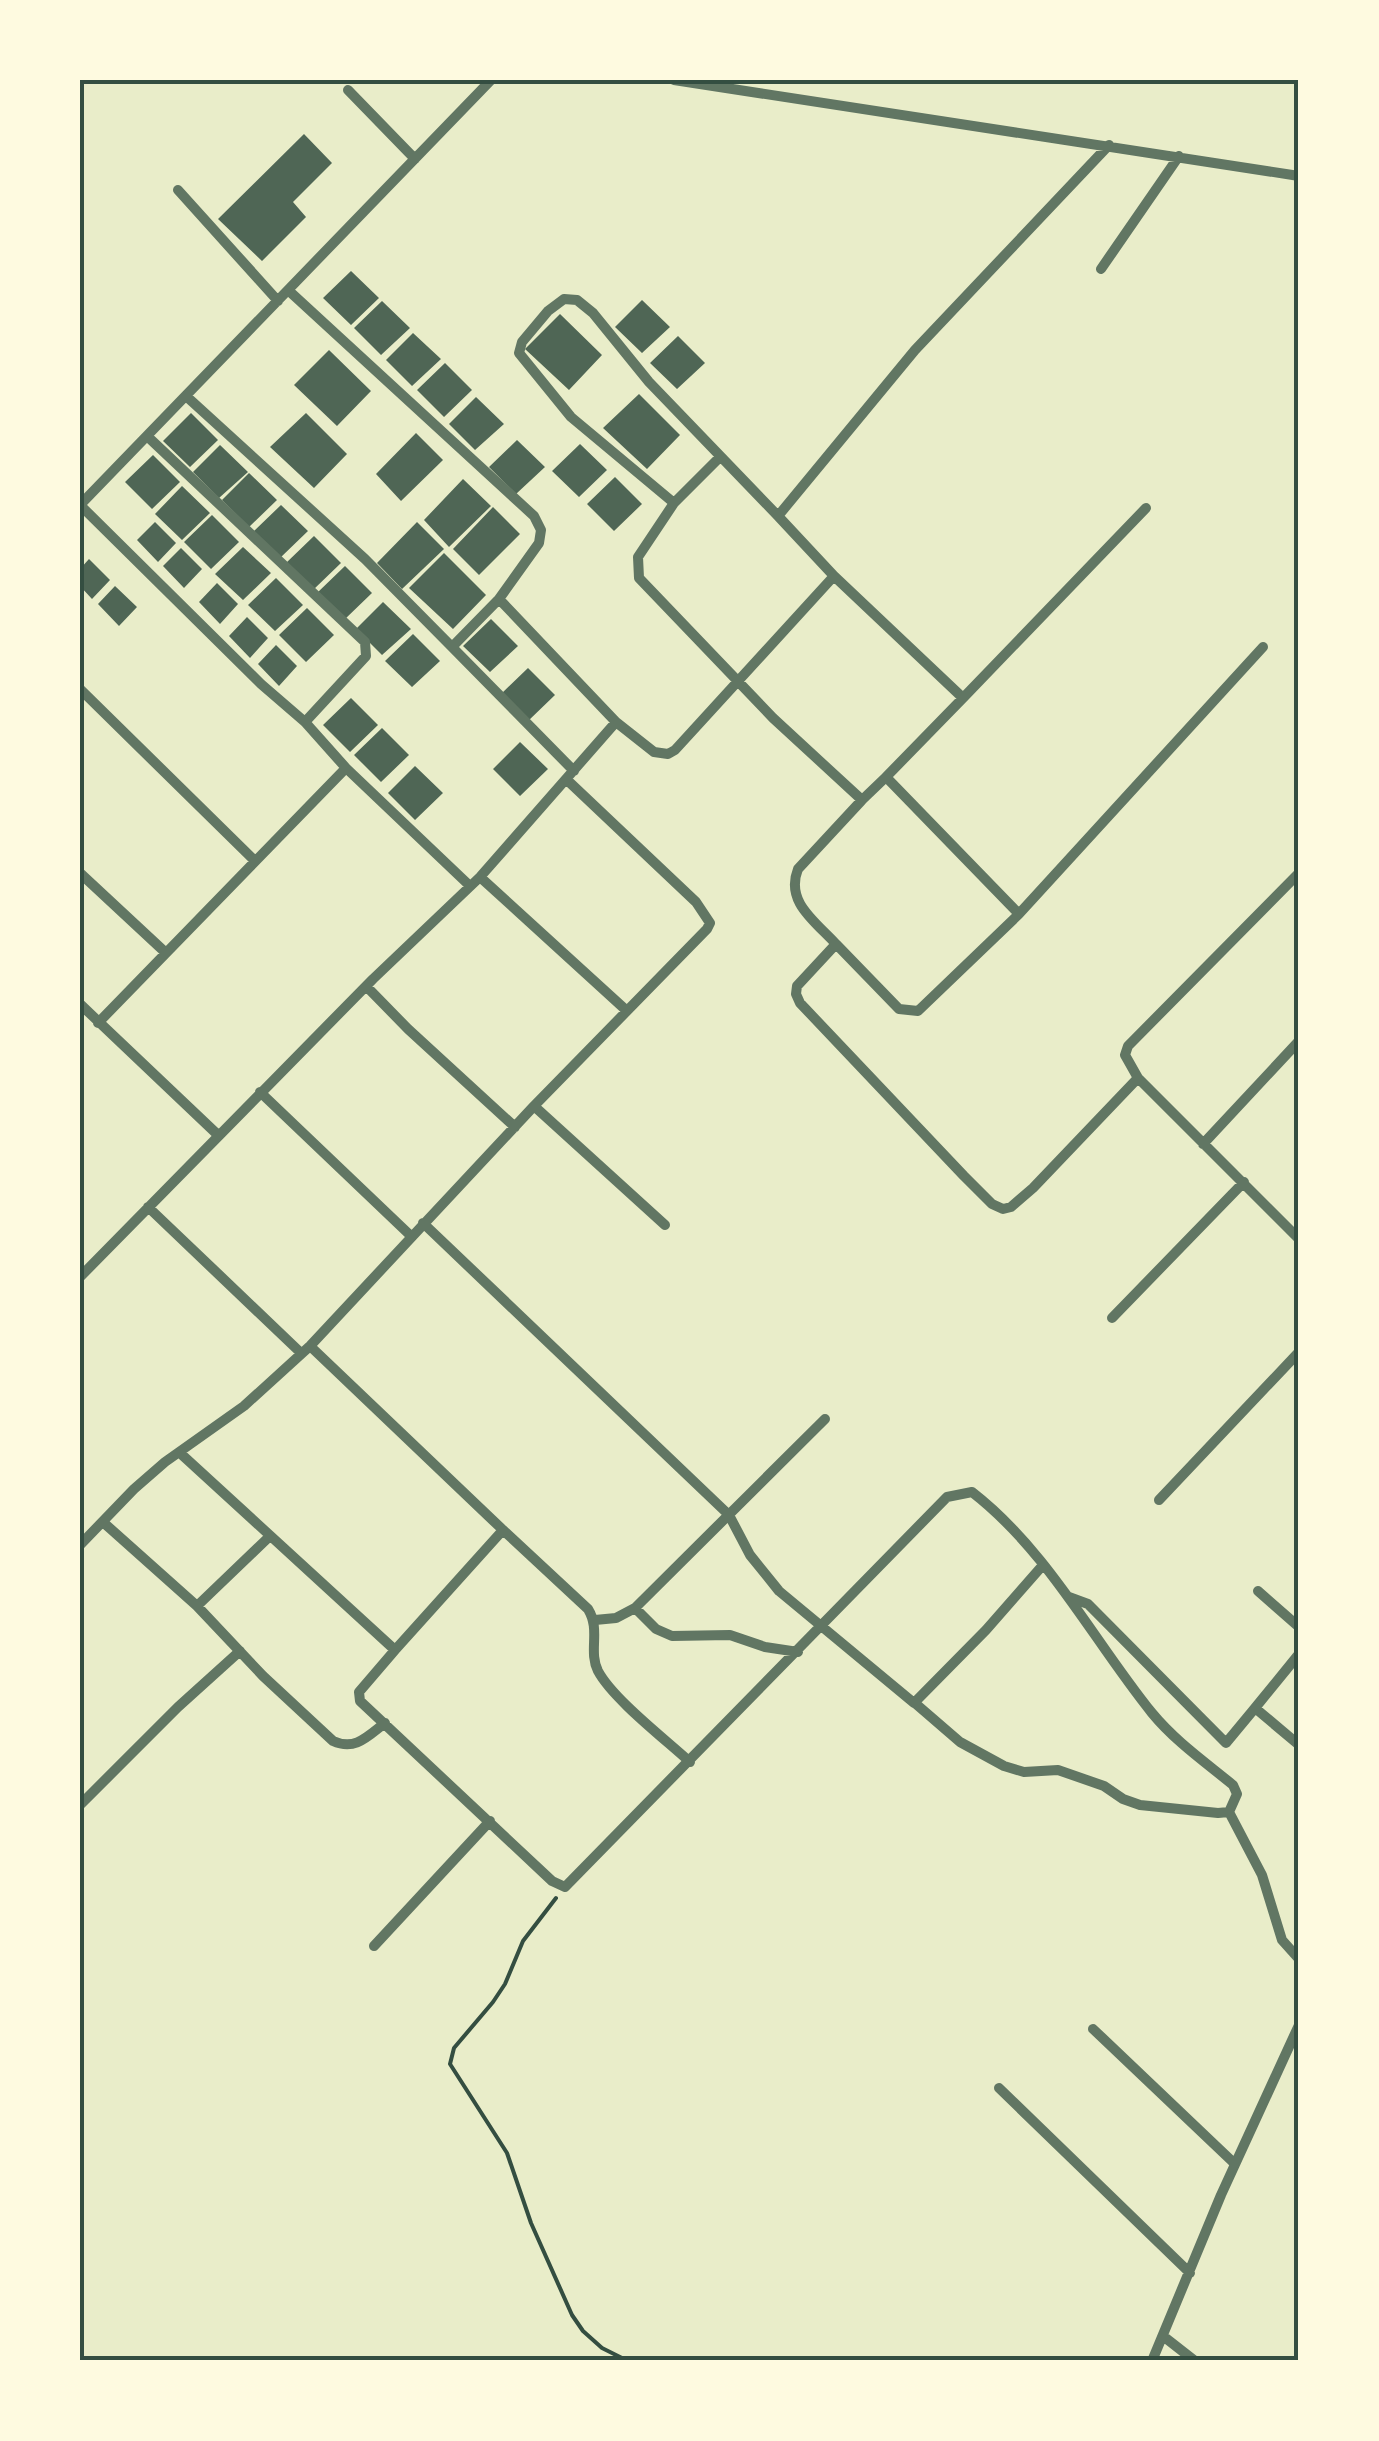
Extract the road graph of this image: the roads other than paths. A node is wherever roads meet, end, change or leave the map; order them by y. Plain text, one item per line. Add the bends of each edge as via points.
1 (491, 80) edge
2 (674, 80) edge
3 (738, 85) edge
4 (348, 90) dead end
5 (1108, 144) junction
6 (1180, 156) junction
7 (415, 159) junction
8 (1299, 176) edge
9 (178, 190) dead end
10 (1101, 269) dead end
11 (288, 290) junction
12 (278, 301) junction
13 (186, 396) junction
14 (147, 436) junction
15 (720, 457) junction
16 (674, 503) junction
17 (80, 505) edge
18 (1146, 508) dead end
19 (778, 516) junction
20 (834, 576) junction
21 (499, 599) junction
22 (452, 647) junction
23 (1263, 647) dead end
24 (736, 680) junction
25 (80, 689) edge
26 (963, 698) junction
27 (305, 722) junction
28 (616, 722) junction
29 (346, 768) junction
30 (570, 775) junction
31 (886, 777) junction
32 (862, 800) junction
33 (255, 861) junction
34 (1299, 872) edge
35 (80, 874) edge
36 (480, 877) junction
37 (470, 886) junction
38 (1019, 914) junction
39 (836, 944) junction
40 (166, 953) junction
41 (366, 986) junction
42 (627, 1010) junction
43 (83, 1012) edge
44 (98, 1023) junction
45 (1299, 1041) edge
46 (1138, 1078) junction
47 (260, 1092) junction
48 (534, 1106) junction
49 (515, 1127) junction
50 (218, 1135) junction
51 (1203, 1144) junction
52 (1244, 1182) junction
53 (148, 1207) junction
54 (423, 1223) junction
55 (665, 1224) dead end
56 (411, 1236) junction
57 (1299, 1239) edge
58 (80, 1277) edge
59 (1112, 1318) dead end
60 (306, 1349) junction
61 (1299, 1352) edge
62 (825, 1419) dead end
63 (180, 1453) junction
64 (1159, 1500) dead end
65 (729, 1515) junction
66 (104, 1523) junction
67 (504, 1530) junction
68 (270, 1536) junction
69 (80, 1545) edge
70 (1043, 1565) junction
71 (1258, 1592) dead end
72 (1068, 1596) junction
73 (198, 1606) junction
74 (635, 1608) junction
75 (595, 1620) junction
76 (823, 1627) junction
77 (1299, 1627) edge
78 (395, 1650) junction
79 (240, 1651) junction
80 (798, 1652) junction
81 (1299, 1654) edge
82 (916, 1704) junction
83 (1255, 1708) junction
84 (385, 1724) junction
85 (1299, 1746) edge
86 (690, 1762) junction
87 (80, 1806) edge
88 (1229, 1812) junction
89 (490, 1821) junction
90 (374, 1946) dead end
91 (1299, 1959) edge
92 (1299, 2025) edge
93 (1093, 2029) dead end
94 (999, 2088) dead end
95 (1235, 2164) junction
96 (1190, 2274) junction
97 (1163, 2336) junction
98 (1152, 2361) edge
99 (1195, 2361) edge

1 - 7 street
2 - 3 street
3 - 5 street
4 - 7 street
5 - 6 street
5 - 19 street via 915,350
6 - 8 street
6 - 10 street
7 - 11 street
9 - 12 street
11 - 12 street
11 - 21 street via 534,516 539,543
12 - 13 street
13 - 14 street
13 - 22 street
14 - 17 street
14 - 27 street via 365,642 366,656
15 - 16 street
15 - 16 street via 577,300 564,299 548,311 519,352 572,417
15 - 19 street
16 - 24 street via 638,557 639,578
17 - 27 street
18 - 26 street
19 - 20 street
20 - 24 street
20 - 26 street
21 - 22 street
21 - 28 street
22 - 30 street
23 - 38 street
24 - 28 street via 668,754 654,752
24 - 32 street
25 - 33 street
26 - 31 street
27 - 29 street
28 - 30 street
29 - 33 street
29 - 37 street
30 - 36 street
30 - 42 street via 710,922
31 - 32 street
31 - 38 street
32 - 39 street via 792,884 794,896
33 - 40 street
34 - 46 street via 1128,1046 1128,1066
35 - 40 street
36 - 37 street
36 - 42 street
37 - 41 street
38 - 39 street via 918,1012 898,1009
39 - 46 street via 797,986 800,1002 1003,1209
40 - 44 street
41 - 47 street
41 - 49 street
42 - 48 street
43 - 44 street
44 - 50 street
45 - 51 street
46 - 51 street
47 - 50 street
47 - 56 street
48 - 49 street
48 - 55 street
49 - 54 street
50 - 53 street
51 - 52 street
52 - 57 street
52 - 59 street
53 - 58 street
53 - 60 street
54 - 56 street
54 - 65 street
56 - 60 street
60 - 63 street
60 - 67 street
61 - 64 street
62 - 65 street
63 - 66 street
63 - 68 street
65 - 74 street
65 - 76 street via 763,1574
66 - 69 street
66 - 73 street
67 - 75 street
67 - 78 street
68 - 73 street
68 - 78 street
70 - 72 street
70 - 76 street via 989,1506 972,1492 962,1493 947,1498
70 - 82 street
71 - 77 street
72 - 83 street via 1088,1604 1226,1742
72 - 88 street via 1170,1734 1232,1785 1237,1794
73 - 79 street
74 - 75 street
74 - 80 street via 672,1636 730,1634
75 - 86 street via 596,1668
76 - 80 street
76 - 82 street
78 - 84 street via 359,1692
79 - 84 street via 333,1741 358,1744
79 - 87 street
80 - 86 street
81 - 83 street
82 - 88 street via 960,1742 1004,1766 1058,1770 1140,1804
83 - 85 street
84 - 89 street
86 - 89 street via 565,1887
88 - 91 street via 1262,1874 1282,1940
89 - 90 street
92 - 95 street
93 - 95 street
94 - 96 street
95 - 96 street
96 - 97 street
97 - 98 street
97 - 99 street

